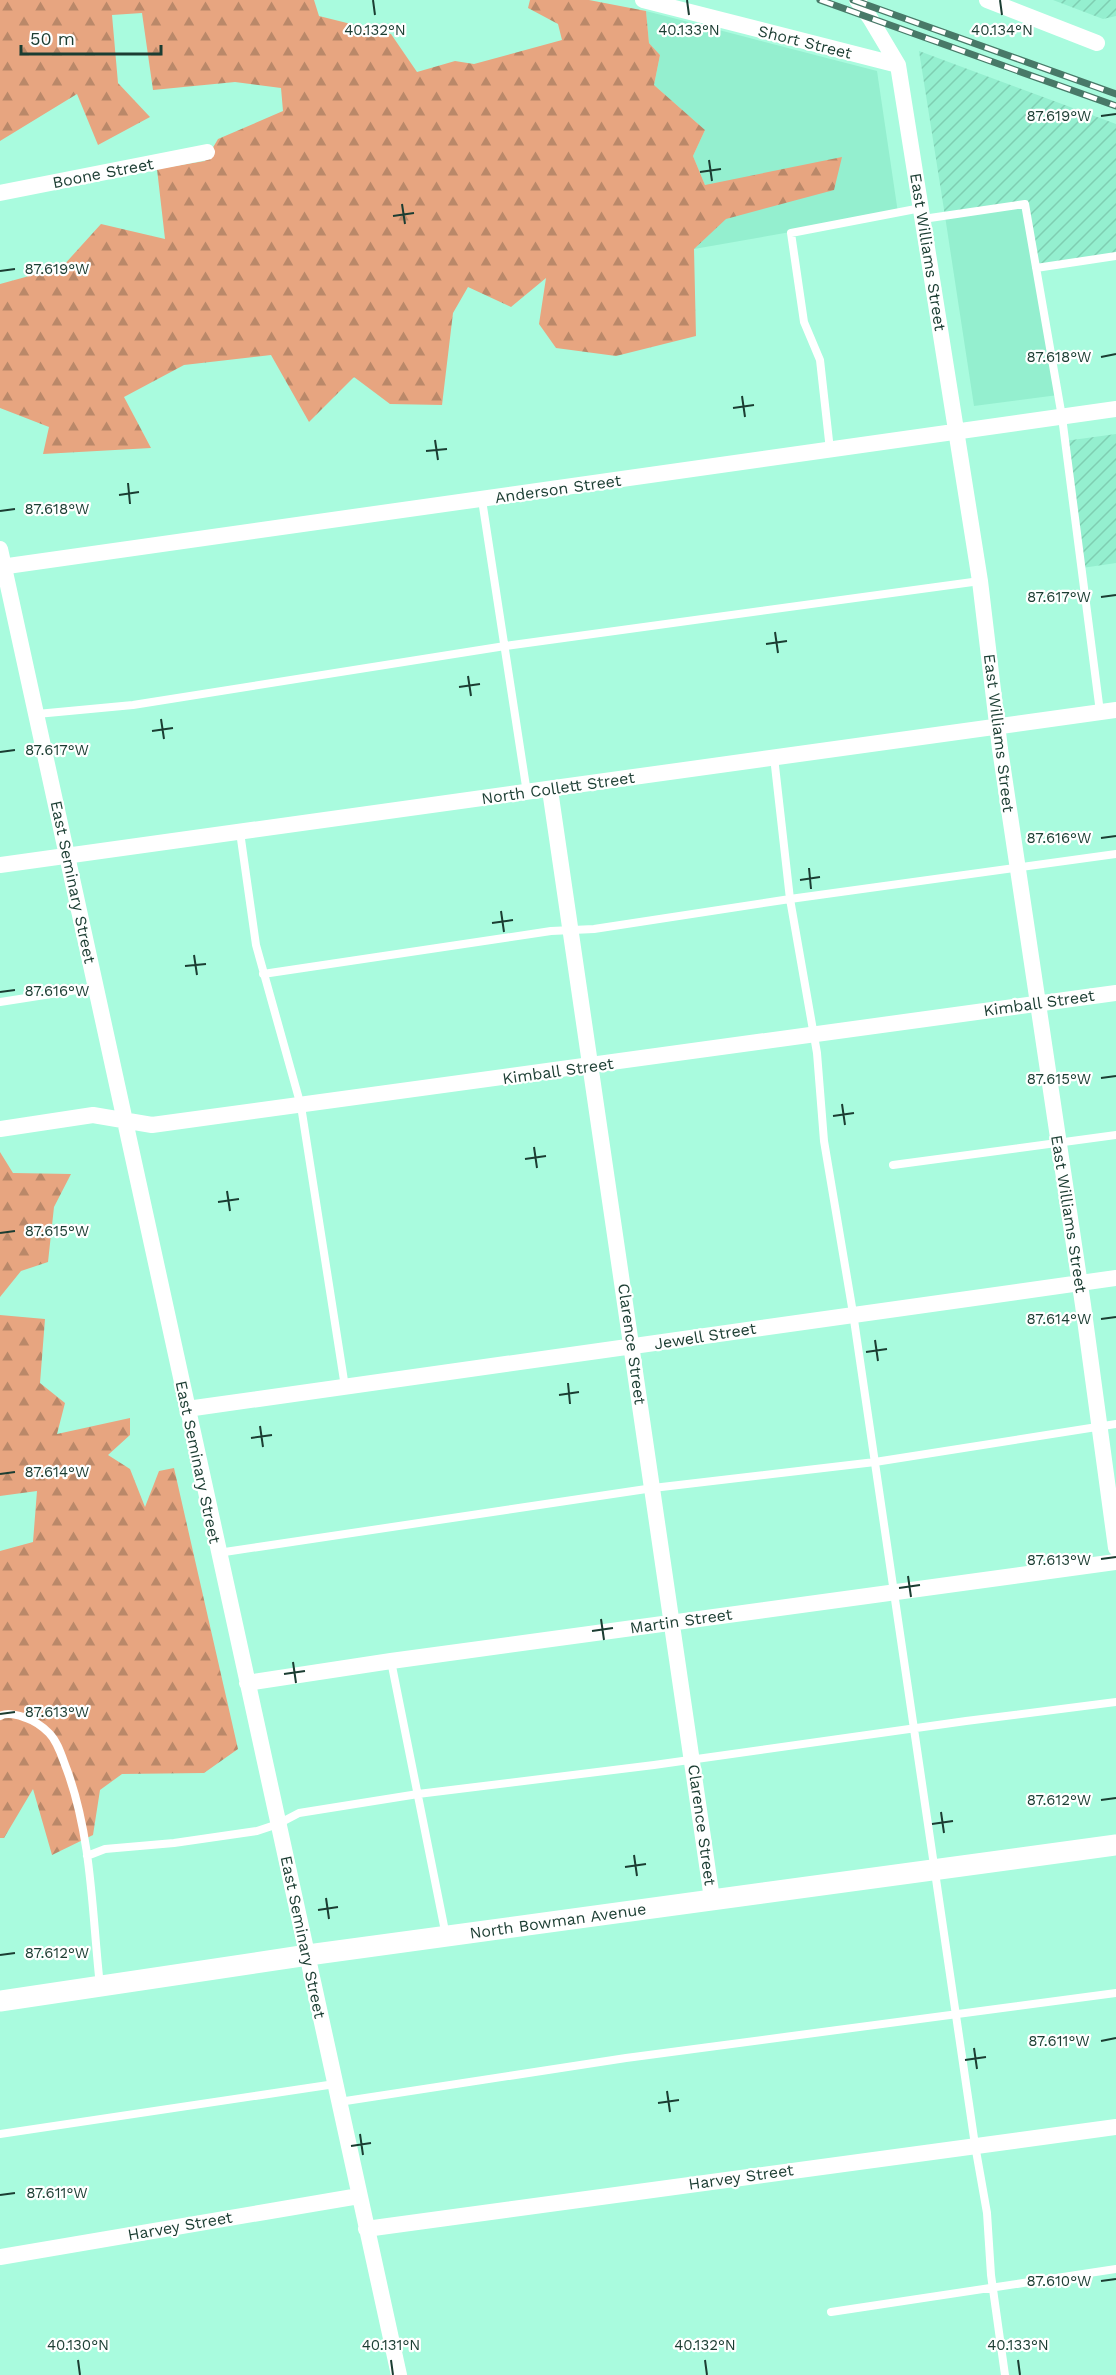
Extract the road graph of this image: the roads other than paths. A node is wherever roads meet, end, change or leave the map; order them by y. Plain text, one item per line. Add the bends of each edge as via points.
1 (643, 0) edge
2 (857, 0) edge
3 (987, 0) edge
4 (1097, 43) dead end
5 (898, 65) junction
6 (207, 152) dead end
7 (0, 193) edge
8 (922, 214) junction
9 (1116, 256) edge
10 (1036, 267) junction
11 (1116, 409) edge
12 (1062, 417) junction
13 (955, 433) junction
14 (830, 451) junction
15 (483, 500) junction
16 (0, 549) edge
17 (2, 567) edge
18 (980, 581) junction
19 (505, 646) junction
20 (1108, 711) edge
21 (37, 714) junction
22 (997, 726) junction
23 (774, 757) junction
24 (550, 790) junction
25 (528, 793) junction
26 (240, 832) junction
27 (1116, 854) edge
28 (66, 856) junction
29 (0, 865) edge
30 (1017, 868) junction
31 (790, 899) junction
32 (569, 929) junction
33 (263, 975) junction
34 (96, 987) junction
35 (1116, 993) edge
36 (0, 1002) edge
37 (1037, 1004) junction
38 (814, 1034) junction
39 (590, 1066) junction
40 (301, 1106) junction
41 (125, 1121) junction
42 (0, 1129) edge
43 (1116, 1135) edge
44 (1058, 1143) junction
45 (893, 1166) dead end
46 (1116, 1278) edge
47 (1080, 1284) junction
48 (853, 1314) junction
49 (632, 1348) junction
50 (345, 1387) junction
51 (187, 1409) junction
52 (1116, 1424) edge
53 (1099, 1427) junction
54 (875, 1462) junction
55 (653, 1488) junction
56 (1116, 1548) edge
57 (218, 1553) junction
58 (1116, 1562) edge
59 (894, 1591) junction
60 (672, 1622) junction
61 (391, 1661) junction
62 (247, 1683) junction
63 (1116, 1702) edge
64 (0, 1716) edge
65 (914, 1728) junction
66 (693, 1760) junction
67 (418, 1794) junction
68 (278, 1824) junction
69 (1116, 1845) edge
70 (87, 1856) junction
71 (935, 1870) junction
72 (712, 1899) junction
73 (446, 1936) junction
74 (308, 1955) junction
75 (100, 1987) junction
76 (1116, 1994) edge
77 (0, 2001) edge
78 (956, 2016) junction
79 (335, 2084) junction
80 (339, 2102) junction
81 (1116, 2127) edge
82 (0, 2134) edge
83 (975, 2145) junction
84 (359, 2196) junction
85 (366, 2229) junction
86 (0, 2257) edge
87 (1116, 2269) edge
88 (993, 2286) junction
89 (831, 2312) dead end
90 (399, 2375) edge
91 (1005, 2375) edge

1 - 5 street, Short Street
2 - 5 street, East Williams Street
3 - 4 street
5 - 8 street, East Williams Street
6 - 7 street, Boone Street
8 - 10 lane via 1025,204
8 - 13 street, East Williams Street
8 - 14 lane via 791,233 804,322 820,360
9 - 10 lane
10 - 12 lane
11 - 12 street, Anderson Street
12 - 13 street, Anderson Street
12 - 20 lane
13 - 14 street, Anderson Street
13 - 18 street, East Williams Street
14 - 15 street, Anderson Street
15 - 17 street, Anderson Street
15 - 19 lane
16 - 17 street, East Seminary Street
17 - 21 street, East Seminary Street
18 - 19 lane
18 - 22 street, East Williams Street
19 - 21 lane via 133,705
19 - 25 lane
20 - 22 street, North Collett Street
21 - 28 street, East Seminary Street
22 - 23 street, North Collett Street
22 - 30 street, East Williams Street
23 - 24 street, North Collett Street
23 - 31 lane
24 - 25 street, North Collett Street
24 - 32 street, Clarence Street
25 - 26 street, North Collett Street
26 - 28 street, North Collett Street
26 - 33 lane
27 - 30 lane
28 - 29 street, North Collett Street
28 - 34 street, East Seminary Street
30 - 31 lane
30 - 37 street, East Williams Street
31 - 32 lane via 594,929
31 - 38 lane
32 - 33 lane
32 - 39 street, Clarence Street
33 - 40 lane
34 - 36 lane
34 - 41 street, East Seminary Street
35 - 37 street, Kimball Street
37 - 38 street, Kimball Street
37 - 44 street, East Williams Street
38 - 39 street, Kimball Street
38 - 48 lane via 824,1141
39 - 40 street, Kimball Street
39 - 49 street, Clarence Street
40 - 41 street, Kimball Street via 152,1125
40 - 50 lane
41 - 42 street, Kimball Street via 93,1115
41 - 51 street, East Seminary Street
43 - 44 lane
44 - 45 lane
44 - 47 street, East Williams Street
46 - 47 street, Jewell Street
47 - 48 street, Jewell Street
47 - 53 street, East Williams Street
48 - 49 street, Jewell Street
48 - 54 lane
49 - 50 street, Jewell Street
49 - 55 street, Clarence Street
50 - 51 street, Jewell Street
51 - 57 street, East Seminary Street
52 - 53 lane
53 - 54 lane
53 - 56 street, East Williams Street
54 - 55 lane
54 - 59 lane
55 - 57 lane
55 - 60 street, Clarence Street
57 - 62 street, East Seminary Street
58 - 59 street, Martin Street
59 - 60 street, Martin Street
59 - 65 lane
60 - 61 street, Martin Street
60 - 66 street, Clarence Street
61 - 62 street, Martin Street
61 - 67 lane
62 - 68 street, East Seminary Street
63 - 65 lane
64 - 70 lane via 23,1716 38,1722 51,1734 72,1785
65 - 66 lane
65 - 71 lane
66 - 67 lane
66 - 72 street, Clarence Street
67 - 68 lane via 299,1813
67 - 73 lane
68 - 70 lane via 195,1840 105,1849
68 - 74 street, East Seminary Street
69 - 71 street, North Bowman Avenue
70 - 75 lane
71 - 72 street, North Bowman Avenue
71 - 78 lane
72 - 73 street, North Bowman Avenue
73 - 74 street, North Bowman Avenue
74 - 75 street, North Bowman Avenue
74 - 79 street, East Seminary Street
75 - 77 street, North Bowman Avenue
76 - 78 lane
78 - 80 lane via 626,2058
78 - 83 lane
79 - 80 street, East Seminary Street
79 - 82 lane
80 - 84 street, East Seminary Street
81 - 83 street, Harvey Street
83 - 85 street, Harvey Street
83 - 88 lane via 987,2213
84 - 85 street, East Seminary Street
84 - 86 street, Harvey Street
85 - 90 street, East Seminary Street
87 - 88 lane
88 - 89 lane
88 - 91 lane

